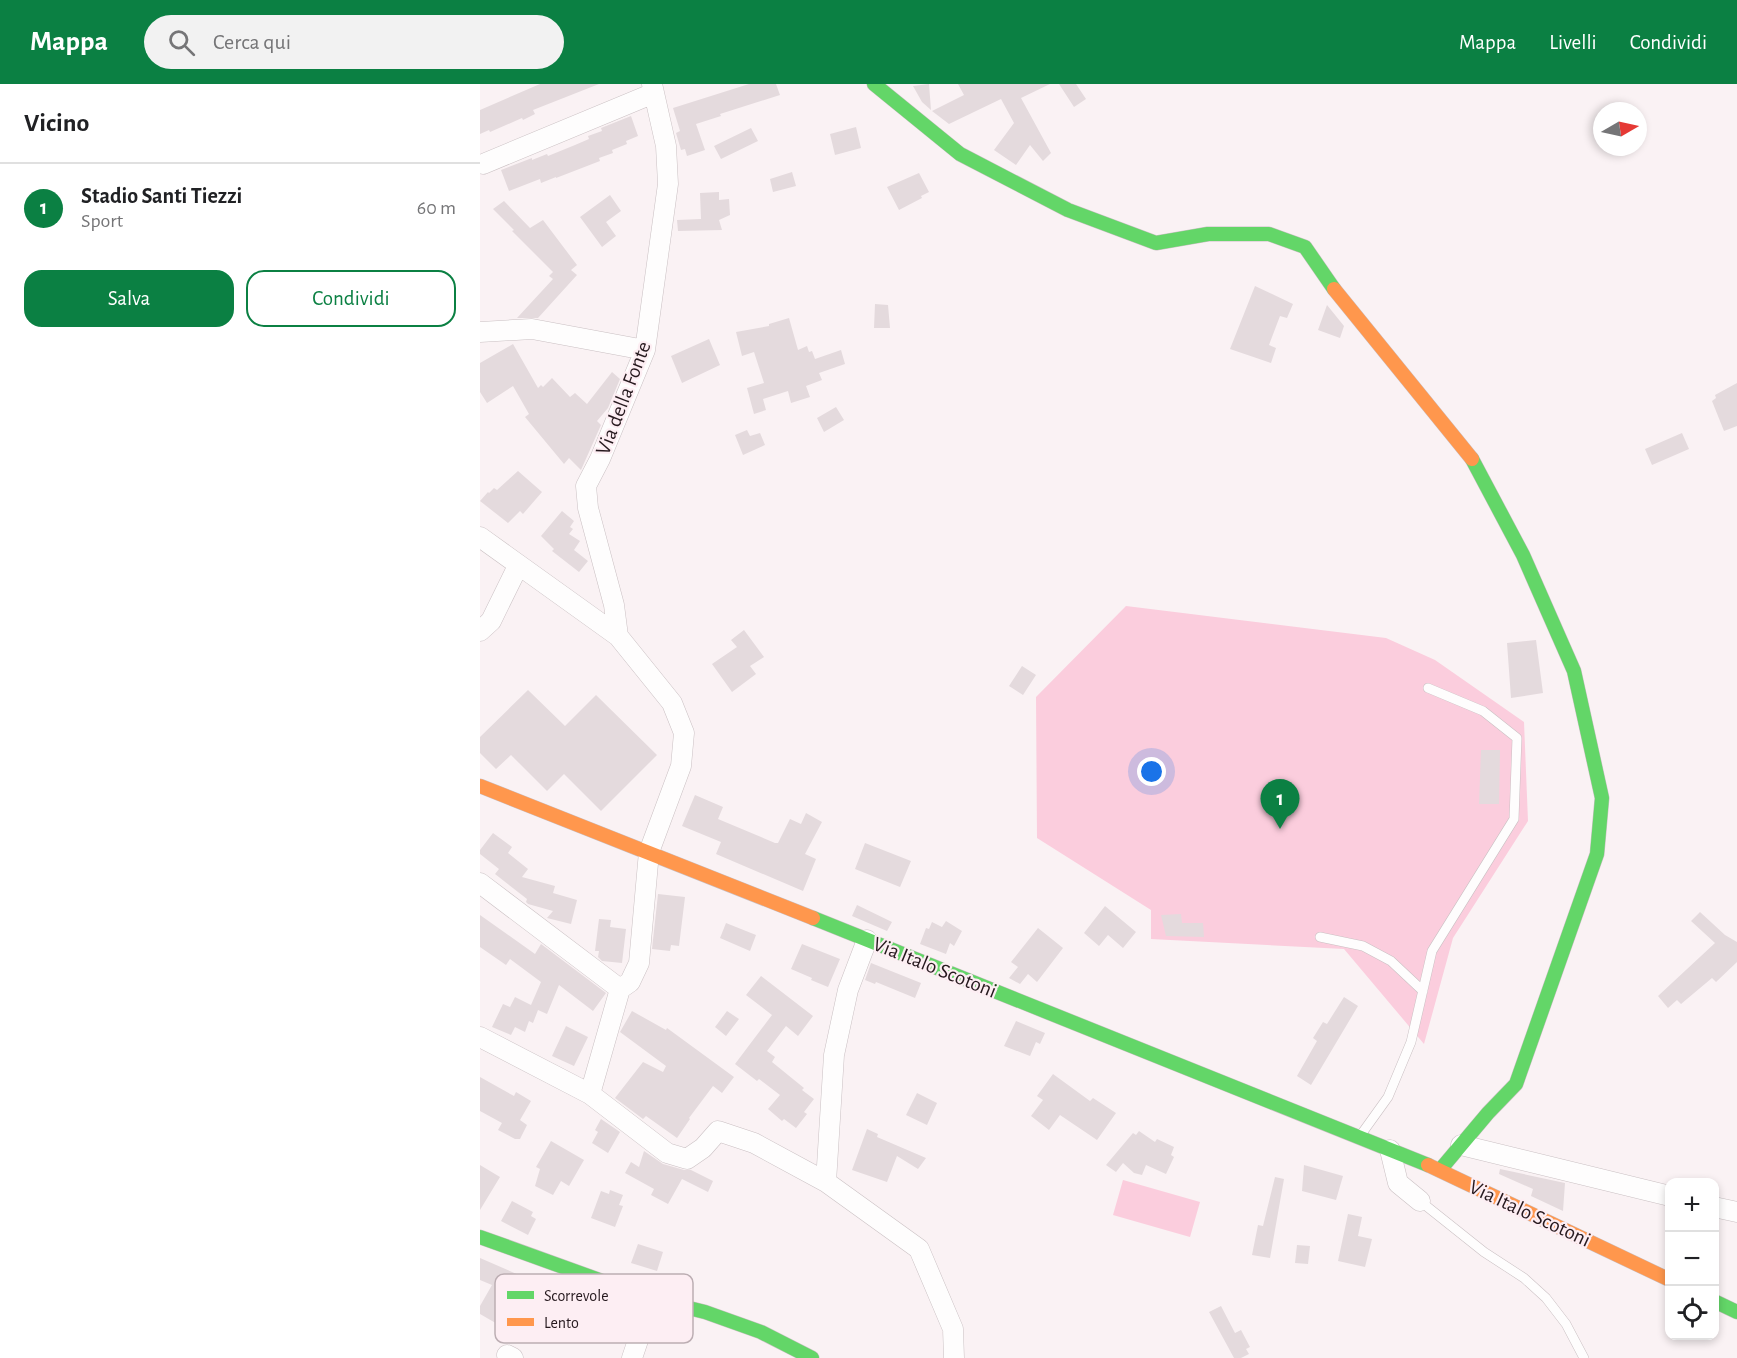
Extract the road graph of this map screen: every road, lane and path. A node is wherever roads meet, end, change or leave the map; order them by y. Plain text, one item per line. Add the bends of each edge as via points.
1 (874, 84) edge
2 (653, 88) edge
3 (483, 164) dead end
4 (480, 332) edge
5 (645, 350) junction
6 (480, 537) edge
7 (518, 566) junction
8 (480, 630) edge
9 (618, 636) junction
10 (1428, 688) dead end
11 (480, 786) edge
12 (649, 852) junction
13 (480, 883) edge
14 (1320, 937) dead end
15 (867, 940) junction
16 (620, 989) junction
17 (1422, 991) junction
18 (480, 1037) edge
19 (590, 1094) junction
20 (1359, 1138) junction
21 (1461, 1145) junction
22 (1390, 1150) junction
23 (1440, 1170) junction
24 (826, 1182) junction
25 (1665, 1195) edge
26 (1420, 1201) joint
27 (1719, 1208) edge
28 (1737, 1212) edge
29 (480, 1237) edge
30 (583, 1274) edge
31 (1665, 1278) edge
32 (1719, 1303) edge
33 (693, 1309) edge
34 (1737, 1312) edge
35 (637, 1343) edge
36 (632, 1358) edge
37 (812, 1358) edge
38 (954, 1358) edge
39 (1584, 1358) edge

1 - 21 street via 960,154 1079,215 1156,243 1208,234 1269,234 1305,247 1335,290 1473,460 1523,555 1574,671 1602,798 1597,854 1516,1084
2 - 3 street
2 - 5 street, Via della Fonte via 666,146 668,184
4 - 5 street via 532,329
5 - 9 street, Via della Fonte via 586,486
6 - 7 street
7 - 8 street via 491,621
7 - 9 street
9 - 12 street via 672,703 684,733 681,766
10 - 17 lane via 1483,711 1517,738 1514,819 1432,951
11 - 12 street, Via Italo Scotoni
12 - 15 street, Via Italo Scotoni
12 - 16 street via 639,963 630,982
13 - 16 street
14 - 17 lane via 1363,946 1391,961
15 - 20 street, Via Italo Scotoni
15 - 24 street via 848,990 834,1055
16 - 19 street
17 - 20 lane via 1411,1042 1388,1097
18 - 19 street
19 - 24 street via 667,1153 687,1159 718,1131 754,1143
20 - 22 street, Via Italo Scotoni
21 - 23 street
21 - 25 street
22 - 23 street, Via Italo Scotoni
22 - 26 street via 1398,1183
23 - 31 street, Via Italo Scotoni
24 - 38 street via 919,1249 953,1329
26 - 39 lane via 1546,1298
27 - 28 street
29 - 30 street
32 - 34 street
33 - 37 street via 761,1332
35 - 36 street

